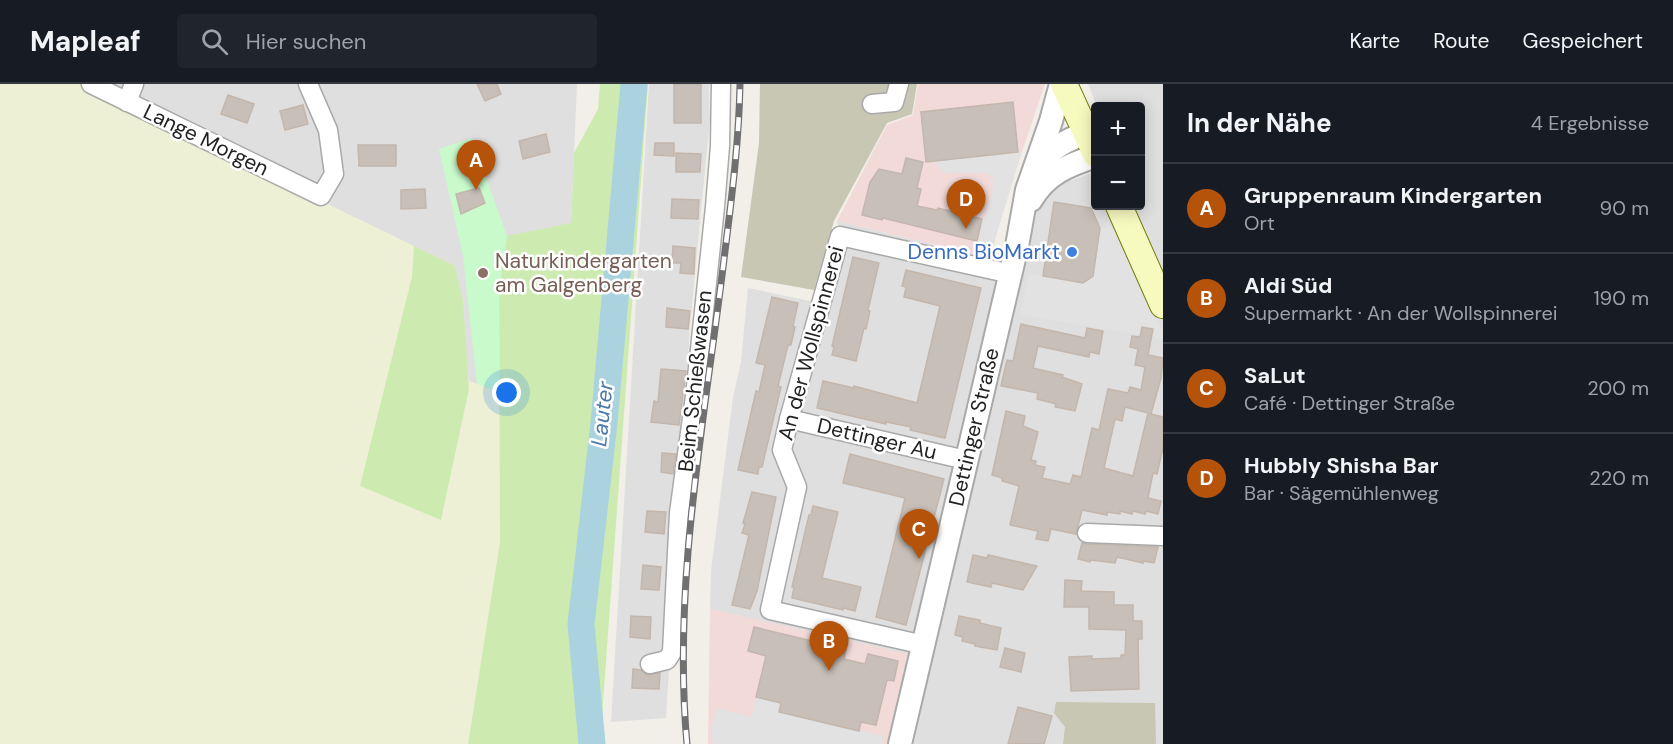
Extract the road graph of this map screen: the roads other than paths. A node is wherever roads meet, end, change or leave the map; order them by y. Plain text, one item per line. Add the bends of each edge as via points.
1 (91, 84) edge
2 (134, 84) edge
3 (308, 84) edge
4 (721, 84) edge
5 (899, 84) edge
6 (1062, 84) edge
7 (128, 102) junction
8 (872, 104) dead end
9 (1091, 146) edge
10 (1091, 148) edge
11 (1091, 149) edge
12 (1036, 167) junction
13 (1121, 210) edge
14 (1023, 215) junction
15 (1011, 274) junction
16 (1163, 305) edge
17 (789, 419) junction
18 (966, 460) junction
19 (1087, 533) dead end
20 (1163, 536) edge
21 (924, 645) junction
22 (650, 664) dead end
23 (900, 744) edge

1 - 7 street, Lange Morgen
2 - 7 street
3 - 7 street, Lange Morgen via 328,130 334,174 321,196
4 - 22 street, Beim Schießwasen via 716,197 679,513 672,652 667,660
5 - 8 street via 894,102
6 - 9 main road, Dettinger Straße
6 - 12 street, Dettinger Straße
10 - 12 street, Dettinger Straße via 1065,141
11 - 14 street, Dettinger Straße via 1039,187
12 - 14 street, Dettinger Straße
13 - 16 main road
14 - 15 street, Dettinger Straße
15 - 17 street, An der Wollspinnerei via 840,236
15 - 18 street, Dettinger Straße
17 - 18 street, Dettinger Au
17 - 21 street, An der Wollspinnerei via 782,450 797,487 770,610
18 - 21 street, Dettinger Straße
19 - 20 street
21 - 23 street, Dettinger Straße

